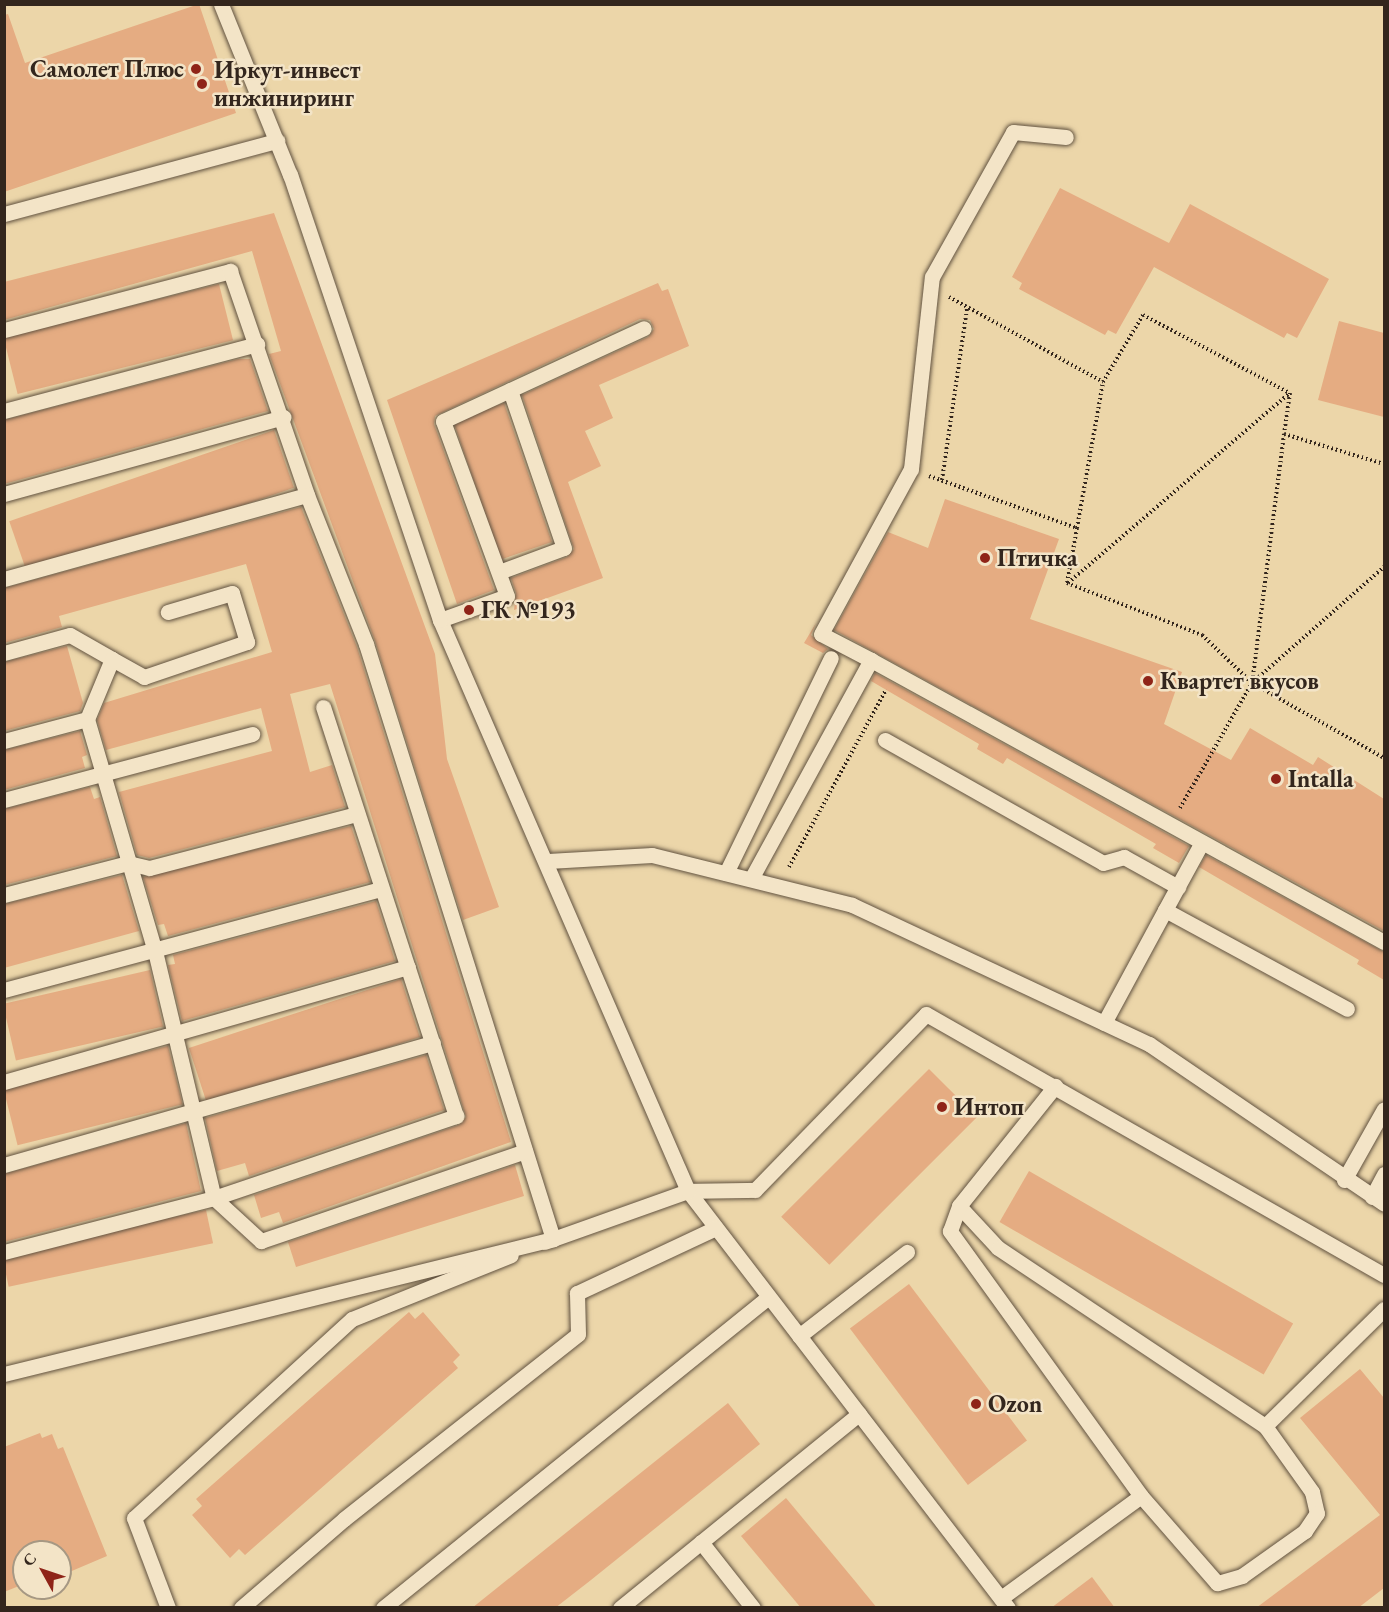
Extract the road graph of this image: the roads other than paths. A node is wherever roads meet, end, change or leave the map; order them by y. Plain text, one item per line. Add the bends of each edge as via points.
1 (221, 4) edge
2 (1066, 137) dead end
3 (277, 141) junction
4 (4, 214) edge
5 (644, 328) dead end
6 (4, 330) edge
7 (256, 344) junction
8 (510, 390) junction
9 (4, 411) edge
10 (284, 417) junction
11 (4, 494) edge
12 (307, 495) junction
13 (499, 572) junction
14 (4, 579) edge
15 (168, 612) dead end
16 (440, 620) junction
17 (4, 653) edge
18 (831, 658) dead end
19 (111, 659) junction
20 (871, 660) junction
21 (322, 707) dead end
22 (87, 719) junction
23 (252, 734) dead end
24 (885, 740) dead end
25 (4, 741) edge
26 (100, 773) junction
27 (4, 800) edge
28 (357, 814) junction
29 (1202, 842) junction
30 (548, 861) junction
31 (128, 863) junction
32 (726, 873) junction
33 (751, 879) junction
34 (1178, 887) junction
35 (382, 889) junction
36 (4, 895) edge
37 (1166, 910) junction
38 (1384, 942) edge
39 (155, 951) junction
40 (408, 967) junction
41 (4, 990) edge
42 (1347, 1009) dead end
43 (1104, 1023) junction
44 (175, 1036) junction
45 (433, 1043) junction
46 (4, 1082) edge
47 (1055, 1086) junction
48 (193, 1109) junction
49 (1384, 1109) edge
50 (525, 1151) junction
51 (4, 1166) edge
52 (1384, 1174) edge
53 (1344, 1180) junction
54 (688, 1191) junction
55 (214, 1198) junction
56 (1378, 1200) edge
57 (959, 1206) junction
58 (717, 1228) junction
59 (553, 1239) junction
60 (4, 1252) edge
61 (907, 1252) dead end
62 (1384, 1275) edge
63 (768, 1297) junction
64 (1384, 1309) edge
65 (799, 1336) junction
66 (4, 1374) edge
67 (859, 1414) junction
68 (1265, 1426) junction
69 (1142, 1496) junction
70 (701, 1542) junction
71 (1005, 1603) edge
72 (168, 1608) edge
73 (241, 1608) edge
74 (383, 1608) edge
75 (620, 1608) edge
76 (753, 1608) edge

1 - 3 lane
2 - 20 lane via 1013,132 932,277 911,469 821,634
3 - 4 lane
3 - 16 lane
5 - 8 lane
6 - 7 lane via 230,271
7 - 9 lane
7 - 10 lane
8 - 13 lane via 443,421
8 - 13 lane via 564,548
10 - 11 lane
10 - 12 lane
12 - 14 lane
12 - 50 lane via 366,644
13 - 16 lane via 507,596
15 - 19 lane via 232,593 247,642 144,677
16 - 30 lane
17 - 19 lane via 70,635
18 - 32 lane
19 - 22 lane
20 - 29 lane
20 - 33 lane
21 - 28 lane
22 - 25 lane
22 - 26 lane
23 - 26 lane
24 - 34 lane via 1103,863 1124,857
26 - 27 lane
26 - 31 lane
28 - 31 lane via 149,868
28 - 35 lane
29 - 34 lane
29 - 38 lane
30 - 32 lane via 652,855
30 - 54 lane
31 - 36 lane
31 - 39 lane
32 - 33 lane
33 - 43 lane via 852,905
34 - 37 lane
35 - 39 lane
35 - 40 lane
37 - 42 lane
37 - 43 lane
39 - 41 lane
39 - 44 lane
40 - 44 lane
40 - 45 lane
43 - 53 lane via 1149,1044
44 - 46 lane
44 - 48 lane
45 - 48 lane
45 - 55 lane via 456,1116
47 - 54 lane via 926,1014 755,1190
47 - 57 lane
47 - 62 lane
48 - 51 lane
48 - 55 lane
49 - 53 lane
50 - 55 lane via 261,1241
50 - 59 lane
52 - 56 lane
53 - 56 lane
54 - 58 lane
54 - 59 lane
55 - 60 lane
57 - 68 lane via 998,1248
57 - 69 lane via 950,1231
58 - 63 lane
58 - 73 lane via 577,1293 578,1334 344,1518
59 - 66 lane
59 - 72 lane via 352,1319 134,1518
61 - 65 lane
63 - 65 lane
63 - 74 lane
64 - 68 lane
65 - 67 lane
67 - 70 lane
67 - 71 lane
68 - 69 lane via 1312,1492 1317,1513 1305,1531 1242,1576 1217,1583
69 - 71 lane
70 - 75 lane
70 - 76 lane

